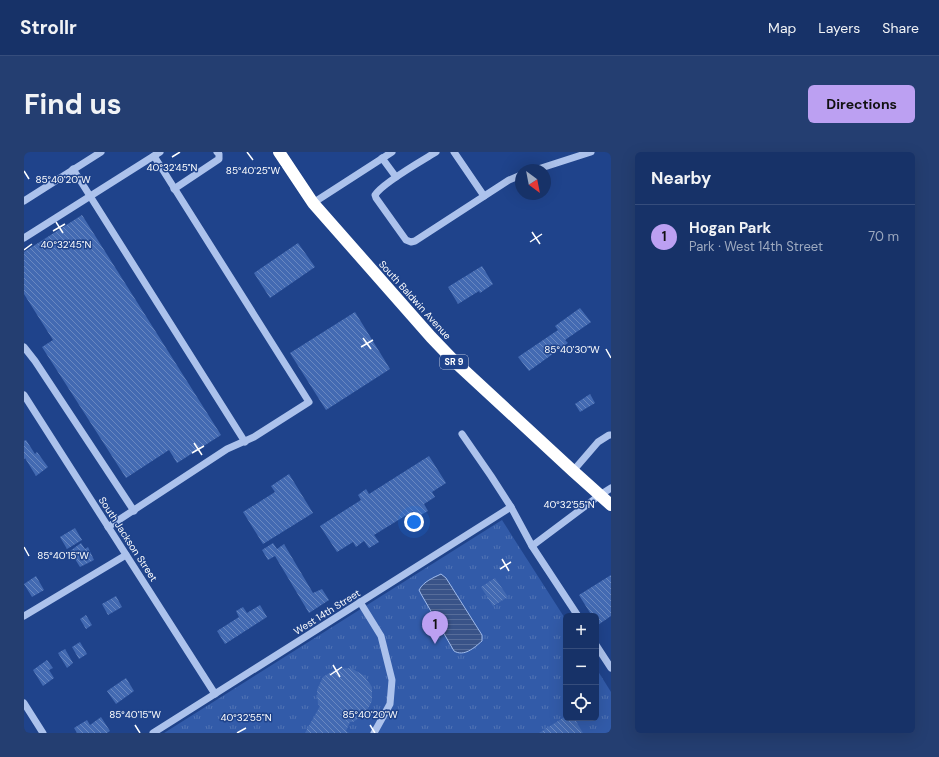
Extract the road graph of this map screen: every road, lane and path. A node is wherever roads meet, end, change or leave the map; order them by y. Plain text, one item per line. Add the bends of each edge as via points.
1 (100, 152) edge
2 (217, 152) edge
3 (279, 152) edge
4 (392, 152) edge
5 (436, 152) edge
6 (454, 152) edge
7 (591, 152) edge
8 (157, 154) edge
9 (382, 158) junction
10 (551, 165) edge
11 (73, 169) junction
12 (396, 177) junction
13 (515, 177) edge
14 (174, 189) junction
15 (90, 196) junction
16 (484, 196) junction
17 (24, 200) edge
18 (313, 203) junction
19 (24, 238) edge
20 (24, 347) edge
21 (24, 395) edge
22 (27, 408) edge
23 (462, 434) dead end
24 (611, 435) edge
25 (245, 442) junction
26 (573, 471) junction
27 (611, 488) edge
28 (600, 495) junction
29 (611, 505) edge
30 (511, 507) junction
31 (134, 511) junction
32 (108, 527) junction
33 (532, 546) junction
34 (126, 555) junction
35 (360, 602) junction
36 (576, 613) edge
37 (24, 616) edge
38 (599, 649) edge
39 (611, 668) edge
40 (215, 694) junction
41 (24, 703) edge
42 (43, 733) edge
43 (154, 733) edge
44 (374, 733) edge

1 - 11 street
2 - 14 street via 219,159
3 - 18 highway, SR 9
4 - 9 street
5 - 12 street
6 - 16 street
7 - 10 street
8 - 14 street
8 - 15 street
9 - 12 street
9 - 18 street
11 - 15 street
11 - 17 street
12 - 16 street via 380,189 376,198 409,241 416,241
13 - 16 street
14 - 25 street via 309,402
15 - 19 street
15 - 25 street
18 - 26 highway, South Baldwin Avenue / SR 9 via 454,361
20 - 31 street
21 - 22 street, South Jackson Street
22 - 32 street, South Jackson Street
23 - 30 street
24 - 26 street via 598,442
25 - 31 street via 227,449
26 - 28 highway, South Baldwin Avenue / SR 9
27 - 28 street
28 - 29 highway, South Baldwin Avenue / SR 9
28 - 33 street
30 - 33 street
30 - 35 street, West 14th Street
31 - 32 street
32 - 34 street, South Jackson Street
33 - 36 street
34 - 37 street
34 - 40 street, South Jackson Street
35 - 40 street, West 14th Street
35 - 44 street via 381,636 392,680 390,704
38 - 39 street
40 - 43 street, West 14th Street
41 - 42 street

